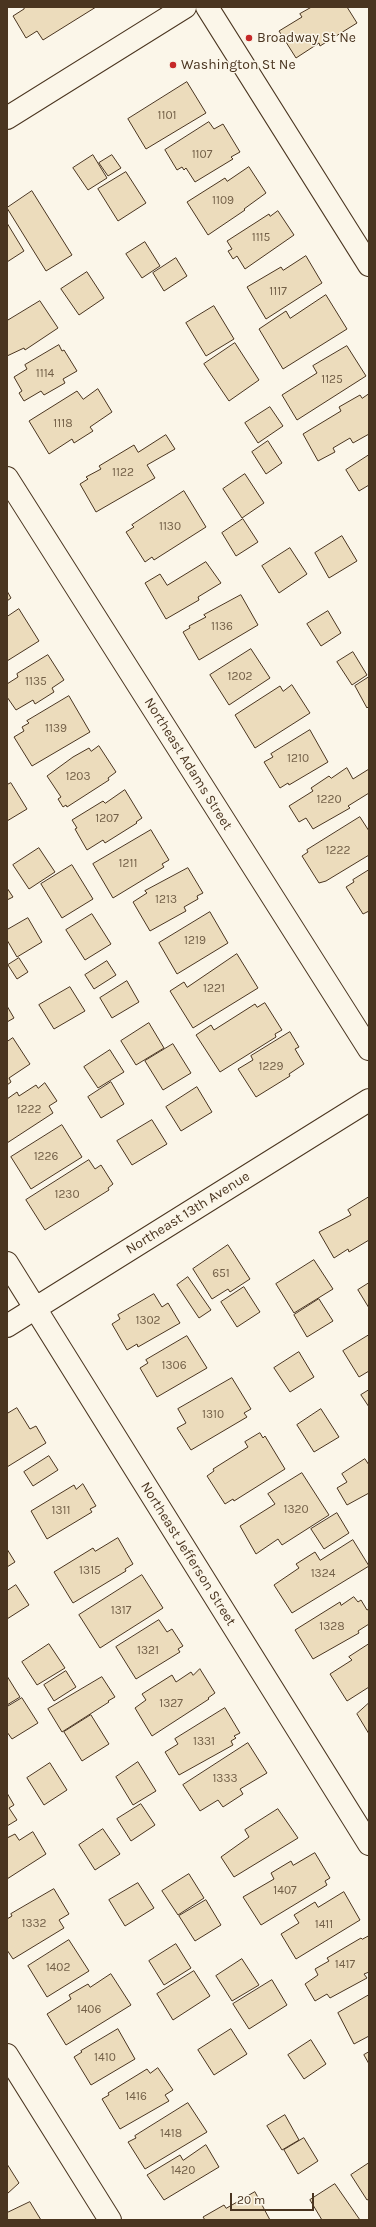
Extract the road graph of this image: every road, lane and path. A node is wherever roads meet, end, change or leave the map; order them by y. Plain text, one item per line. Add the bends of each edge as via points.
1 (185, 7) edge
2 (208, 7) edge
3 (7, 118) edge
4 (369, 265) edge
5 (7, 478) edge
6 (369, 1049) edge
7 (369, 1100) edge
8 (7, 1263) edge
9 (36, 1308) junction
10 (7, 1326) edge
11 (369, 1844) edge
12 (7, 2055) edge
13 (110, 2220) edge

1 - 3 street
2 - 4 street
5 - 6 street, Northeast Adams Street
7 - 9 street, Northeast 13th Avenue
8 - 9 street, Northeast Jefferson Street
9 - 10 street, Northeast 13th Avenue
9 - 11 street, Northeast Jefferson Street
12 - 13 street

